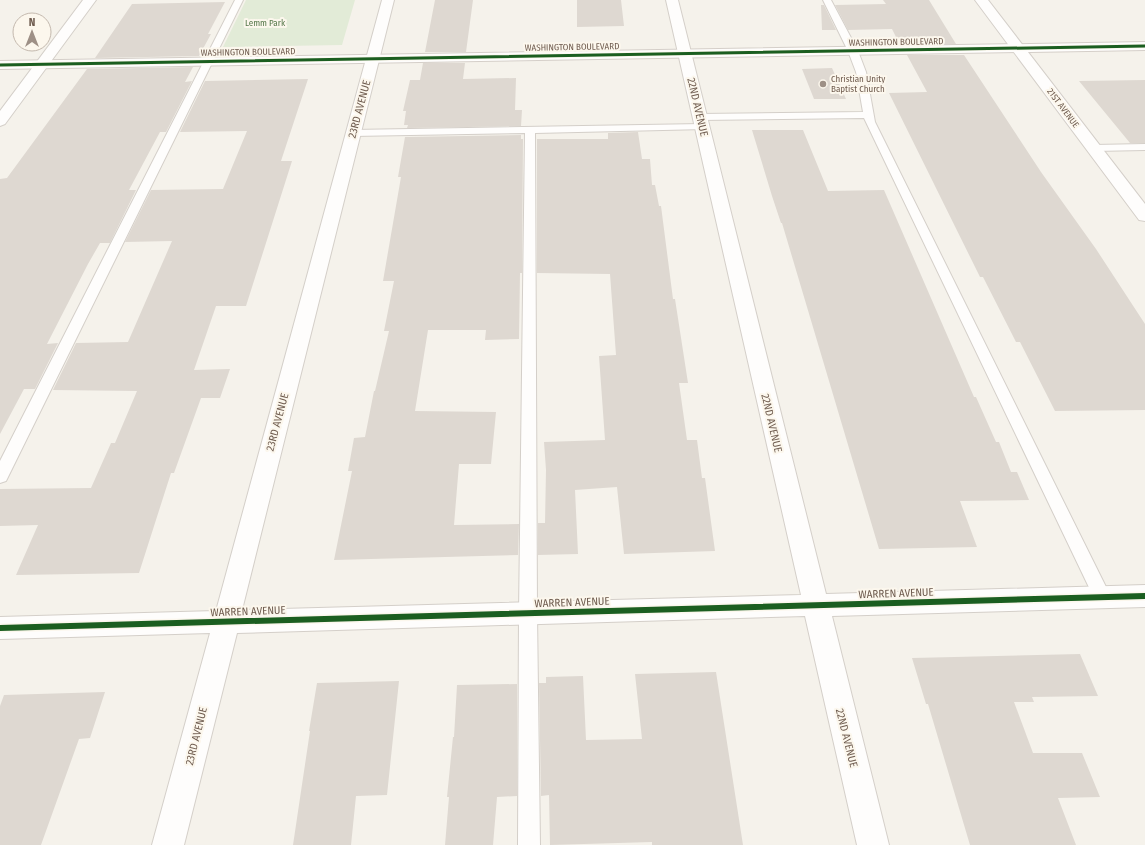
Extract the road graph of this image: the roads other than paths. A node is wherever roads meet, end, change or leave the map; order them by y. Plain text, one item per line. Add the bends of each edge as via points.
1 (90, 0) edge
2 (238, 0) edge
3 (388, 0) edge
4 (672, 0) edge
5 (827, 0) edge
6 (981, 0) edge
7 (1145, 46) edge
8 (1018, 48) junction
9 (853, 51) junction
10 (685, 54) junction
11 (373, 58) junction
12 (208, 61) junction
13 (43, 64) junction
14 (0, 65) edge
15 (869, 115) junction
16 (0, 121) edge
17 (701, 122) junction
18 (530, 130) junction
19 (353, 133) junction
20 (1145, 147) edge
21 (1094, 148) junction
22 (1145, 216) edge
23 (0, 477) edge
24 (1145, 596) edge
25 (1102, 597) junction
26 (815, 605) junction
27 (528, 613) junction
28 (225, 622) junction
29 (0, 628) edge
30 (168, 845) edge
31 (530, 845) edge
32 (873, 845) edge

1 - 13 street
2 - 12 lane
3 - 11 street, 23RD AVENUE
4 - 10 street, 22ND AVENUE
5 - 9 lane
6 - 8 street, 21ST AVENUE
7 - 8 street, WASHINGTON BOULEVARD
8 - 9 street, WASHINGTON BOULEVARD
8 - 21 street, 21ST AVENUE
9 - 10 street, WASHINGTON BOULEVARD
9 - 15 lane via 861,72
10 - 11 street, WASHINGTON BOULEVARD
10 - 17 street, 22ND AVENUE
11 - 12 street, WASHINGTON BOULEVARD
11 - 19 street, 23RD AVENUE
12 - 13 street, WASHINGTON BOULEVARD
12 - 23 lane
13 - 14 street, WASHINGTON BOULEVARD
13 - 16 street
15 - 17 lane
15 - 25 lane
17 - 18 lane
17 - 26 street, 22ND AVENUE
18 - 19 lane
18 - 27 lane
19 - 28 street, 23RD AVENUE
20 - 21 lane
21 - 22 street, 21ST AVENUE
24 - 25 street, WARREN AVENUE
25 - 26 street, WARREN AVENUE
26 - 27 street, WARREN AVENUE
26 - 32 street, 22ND AVENUE
27 - 28 street, WARREN AVENUE
27 - 31 lane
28 - 29 street, WARREN AVENUE
28 - 30 street, 23RD AVENUE

